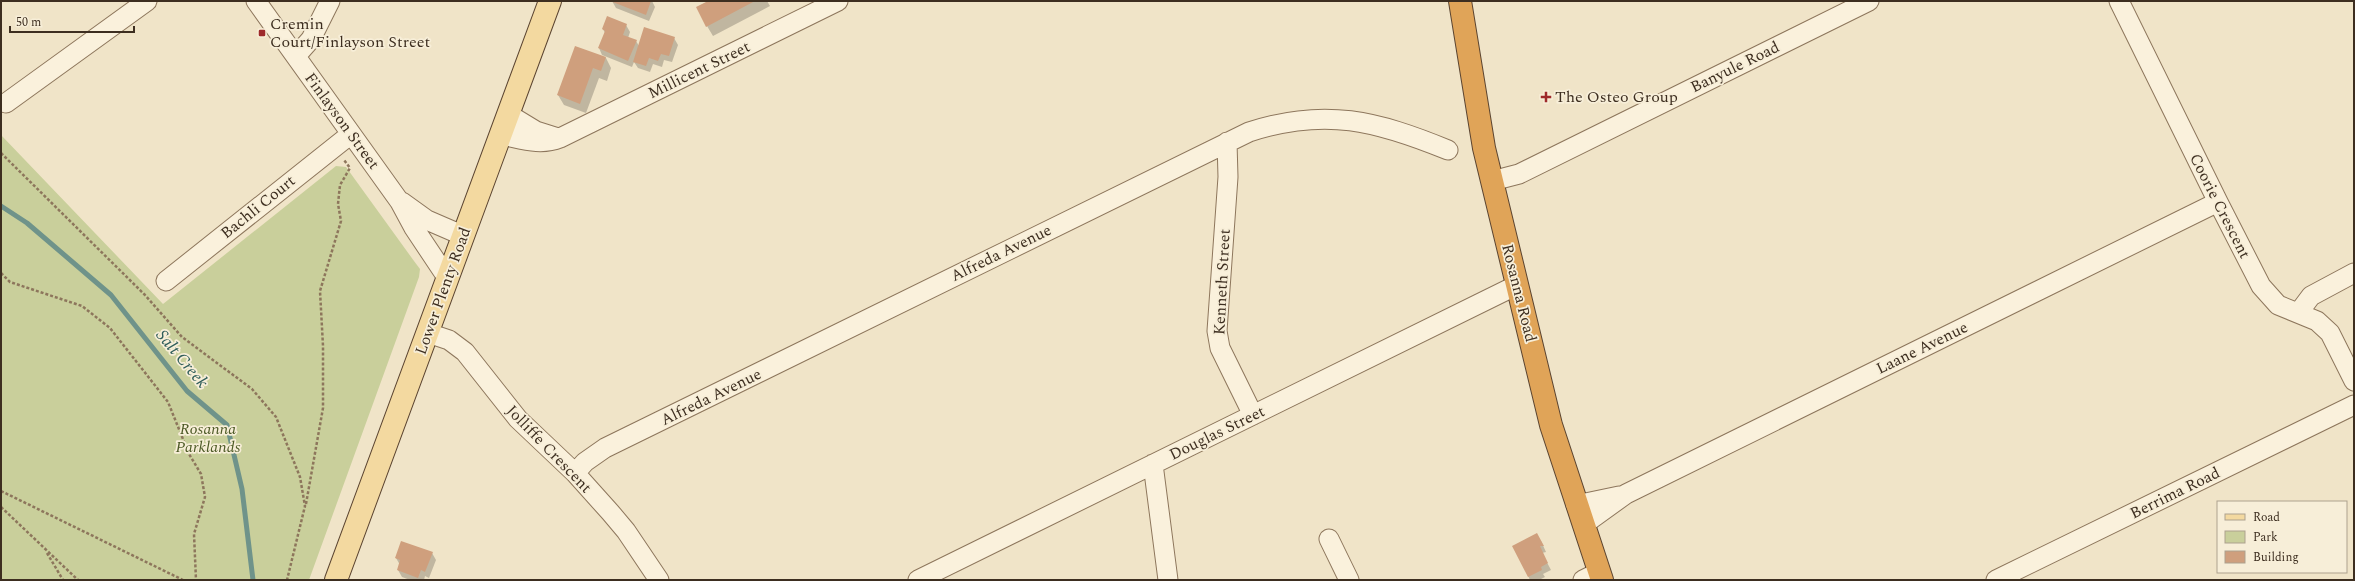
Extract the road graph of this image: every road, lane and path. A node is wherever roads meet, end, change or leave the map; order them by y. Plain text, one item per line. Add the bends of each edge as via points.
1 (147, 1) edge
2 (256, 1) edge
3 (330, 1) edge
4 (550, 1) edge
5 (838, 1) edge
6 (1460, 1) edge
7 (1869, 1) edge
8 (2119, 1) edge
9 (296, 56) junction
10 (6, 103) dead end
11 (508, 114) junction
12 (351, 134) junction
13 (501, 134) junction
14 (560, 138) junction
15 (1227, 142) junction
16 (1448, 150) dead end
17 (1, 153) edge
18 (350, 168) dead end
19 (1492, 181) junction
20 (400, 202) junction
21 (2218, 202) junction
22 (464, 236) junction
23 (1, 273) edge
24 (2354, 273) edge
25 (448, 279) junction
26 (166, 281) dead end
27 (1517, 286) junction
28 (2299, 312) junction
29 (428, 333) junction
30 (2354, 381) edge
31 (2354, 405) edge
32 (1253, 415) junction
33 (1153, 464) junction
34 (574, 473) junction
35 (1, 490) edge
36 (305, 506) junction
37 (1, 507) edge
38 (1580, 515) junction
39 (1329, 539) dead end
40 (46, 550) junction
41 (1595, 577) edge
42 (63, 580) edge
43 (78, 580) edge
44 (183, 580) edge
45 (196, 580) edge
46 (287, 580) edge
47 (336, 580) edge
48 (659, 580) edge
49 (918, 580) edge
50 (1168, 580) edge
51 (1349, 580) edge
52 (1996, 580) edge

1 - 10 street
2 - 9 street, Finlayson Street
3 - 9 street via 311,39
4 - 11 main road, Lower Plenty Road
5 - 14 street, Millicent Street
6 - 19 highway, Rosanna Road via 1476,109
7 - 19 street, Banyule Road via 1518,174
8 - 21 street, Coorie Crescent
9 - 12 street, Finlayson Street
11 - 13 main road, Lower Plenty Road
11 - 14 street via 536,131
12 - 20 street, Finlayson Street
12 - 26 street, Bachli Court
13 - 14 street, Millicent Street via 539,143
13 - 22 main road, Lower Plenty Road
15 - 16 street, Alfreda Avenue via 1268,126 1332,118 1355,120 1396,130
15 - 32 street, Kenneth Street via 1228,177 1217,331 1220,348
15 - 34 street, Alfreda Avenue via 605,448
17 - 36 path via 145,295 182,337 252,389 268,406 276,416 294,458
18 - 36 path via 340,185 338,204 341,221 320,291 324,346 323,408
19 - 27 highway, Rosanna Road
20 - 22 street, Finlayson Street via 427,220
20 - 25 street, Finlayson Street
21 - 28 street, Coorie Crescent via 2261,286 2278,305
21 - 38 street, Laane Avenue
22 - 25 main road, Lower Plenty Road
23 - 45 path via 10,282 82,306 110,328 168,402 189,454 201,474 205,497 194,534
24 - 28 street via 2311,296
25 - 29 main road, Lower Plenty Road
27 - 32 street, Douglas Street
27 - 38 highway, Rosanna Road via 1551,425
28 - 30 street, Coorie Crescent via 2317,321 2330,333
29 - 34 street, Jolliffe Crescent via 449,340 465,352 518,419
29 - 47 main road, Lower Plenty Road
31 - 52 street, Berrima Road
32 - 33 street, Douglas Street
33 - 49 street, Douglas Street
33 - 50 street
34 - 48 street, Jolliffe Crescent via 626,532
35 - 44 path
36 - 46 path
37 - 40 path
38 - 41 highway, Rosanna Road
39 - 51 street
40 - 42 path
40 - 43 path

